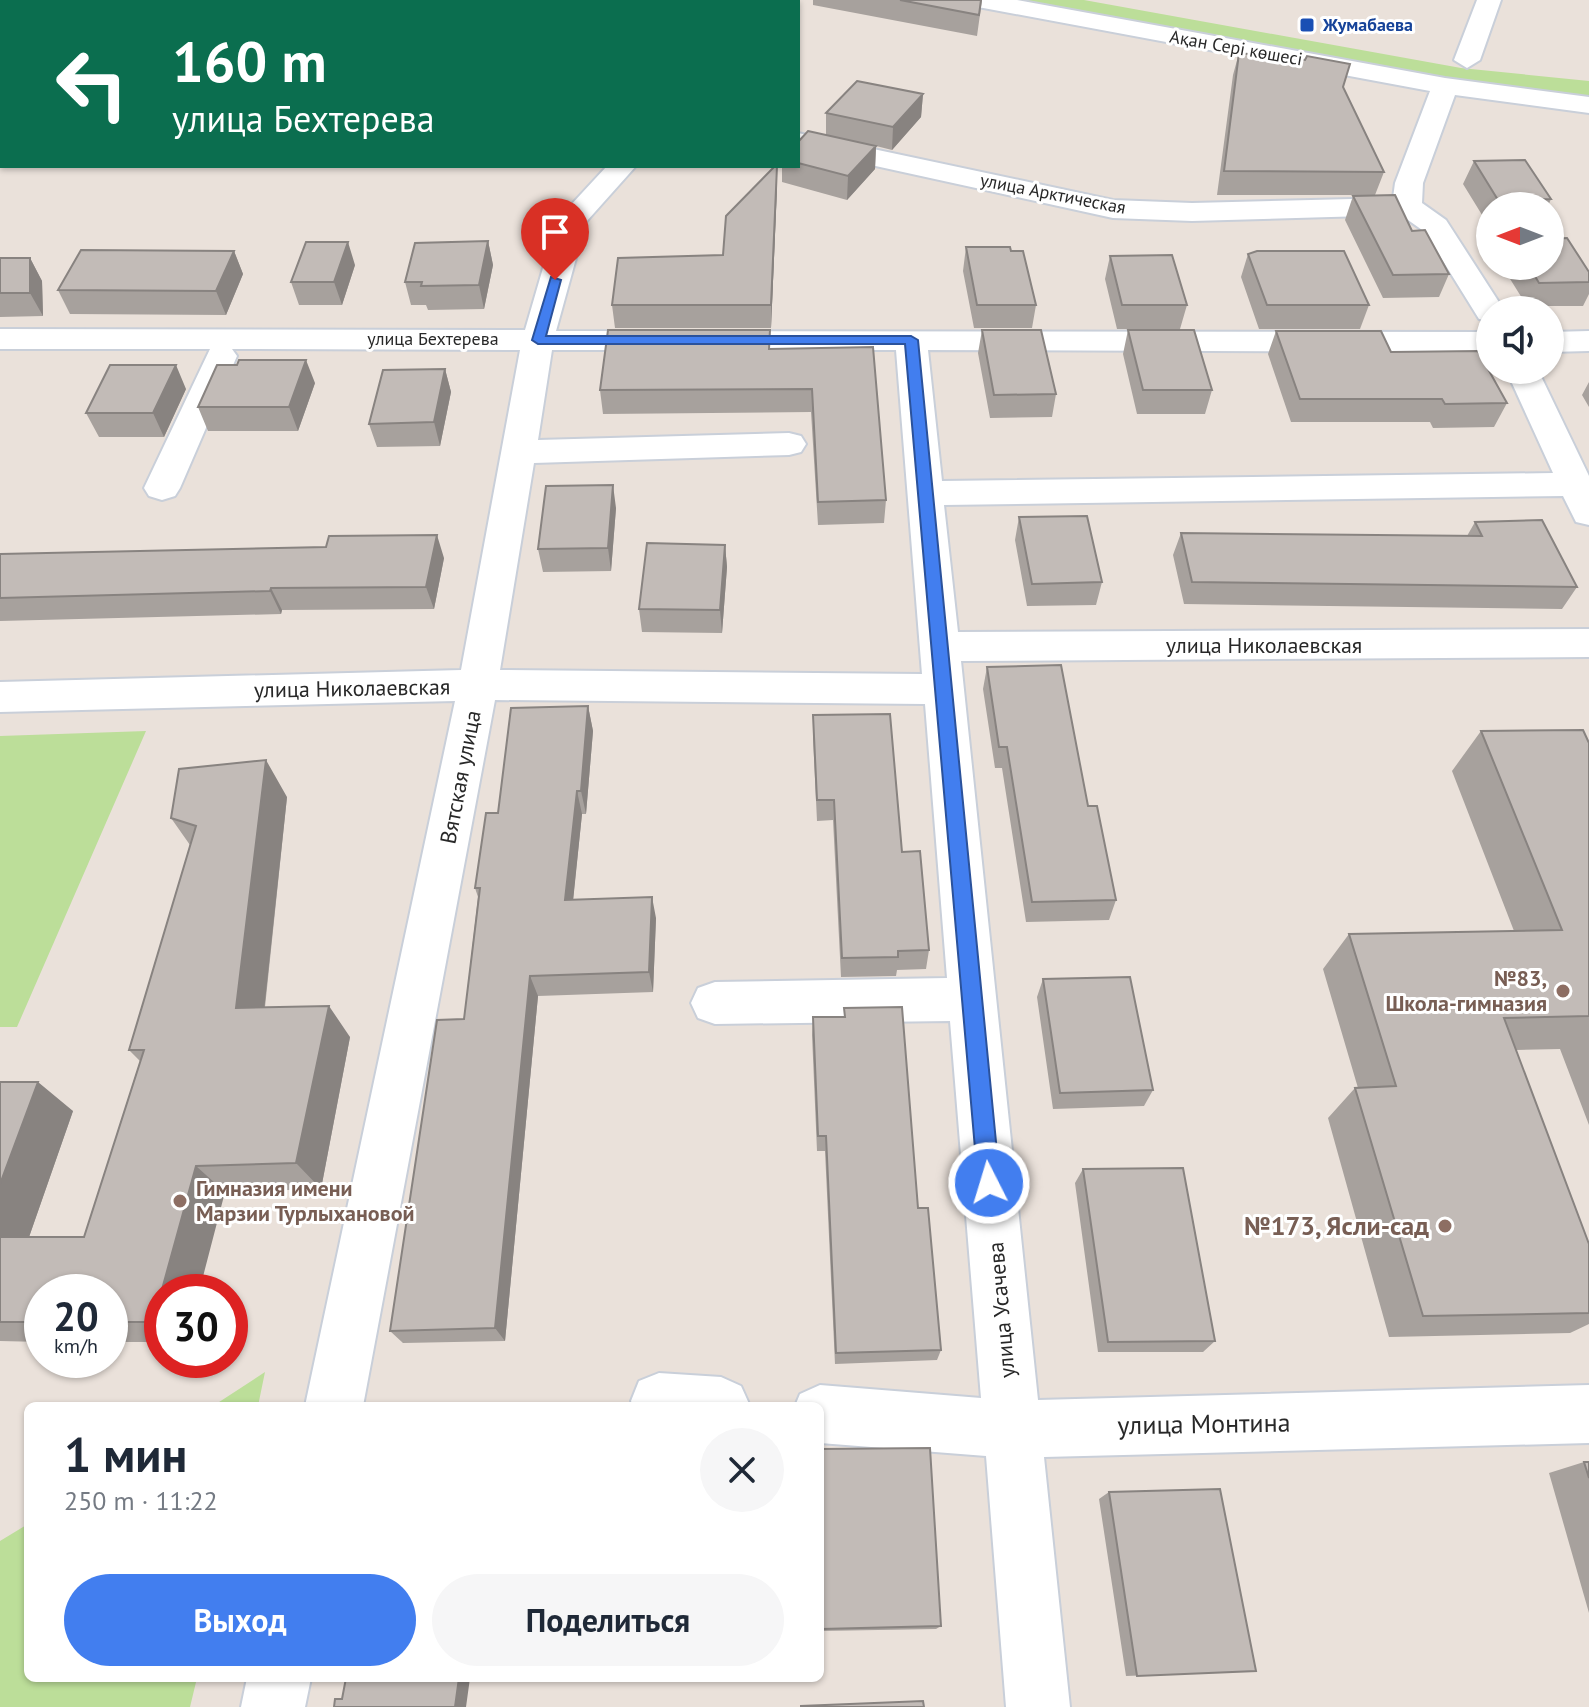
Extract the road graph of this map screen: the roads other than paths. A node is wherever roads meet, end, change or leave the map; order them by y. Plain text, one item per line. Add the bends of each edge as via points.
1 (978, 0) edge
2 (1489, 0) edge
3 (1436, 55) dead end
4 (1467, 60) junction
5 (1494, 64) dead end
6 (1445, 86) junction
7 (1589, 105) edge
8 (800, 141) edge
9 (620, 168) edge
10 (1407, 206) junction
11 (1480, 296) edge
12 (0, 339) edge
13 (229, 339) junction
14 (538, 340) junction
15 (911, 340) junction
16 (1589, 341) edge
17 (1476, 342) edge
18 (1564, 342) edge
19 (1529, 384) edge
20 (789, 444) dead end
21 (519, 452) junction
22 (162, 488) dead end
23 (926, 493) junction
24 (1583, 498) edge
25 (1589, 643) edge
26 (942, 668) junction
27 (478, 685) junction
28 (0, 697) edge
29 (972, 999) junction
30 (715, 1003) dead end
31 (659, 1401) dead end
32 (335, 1402) edge
33 (671, 1402) edge
34 (824, 1414) edge
35 (1589, 1414) edge
36 (1012, 1429) junction
37 (278, 1682) edge
38 (273, 1707) edge
39 (1038, 1707) edge

1 - 6 street, Ақан Сері көшесі
2 - 4 street
3 - 4 street
4 - 5 street
6 - 7 street, Ақан Сері көшесі
6 - 10 street via 1409,183
8 - 10 street, улица Арктическая via 1113,209
9 - 14 street, Вятская улица via 572,220
10 - 11 street via 1436,226
12 - 13 street, улица Бехтерева
13 - 14 street, улица Бехтерева
13 - 22 street
14 - 15 street, улица Бехтерева
14 - 21 street, Вятская улица
15 - 17 street, улица Бехтерева
15 - 23 street, улица Усачева
16 - 18 street
19 - 24 street
20 - 21 street
21 - 27 street, Вятская улица
23 - 24 street
23 - 26 street, улица Усачева
25 - 26 street, улица Николаевская
26 - 27 street, улица Николаевская
26 - 29 street, улица Усачева
27 - 28 street, улица Николаевская
27 - 32 street, Вятская улица
29 - 30 street
29 - 36 street, улица Усачева
31 - 33 street
34 - 36 street, улица Монтина
35 - 36 street, улица Монтина
36 - 39 street, улица Усачева
37 - 38 street

